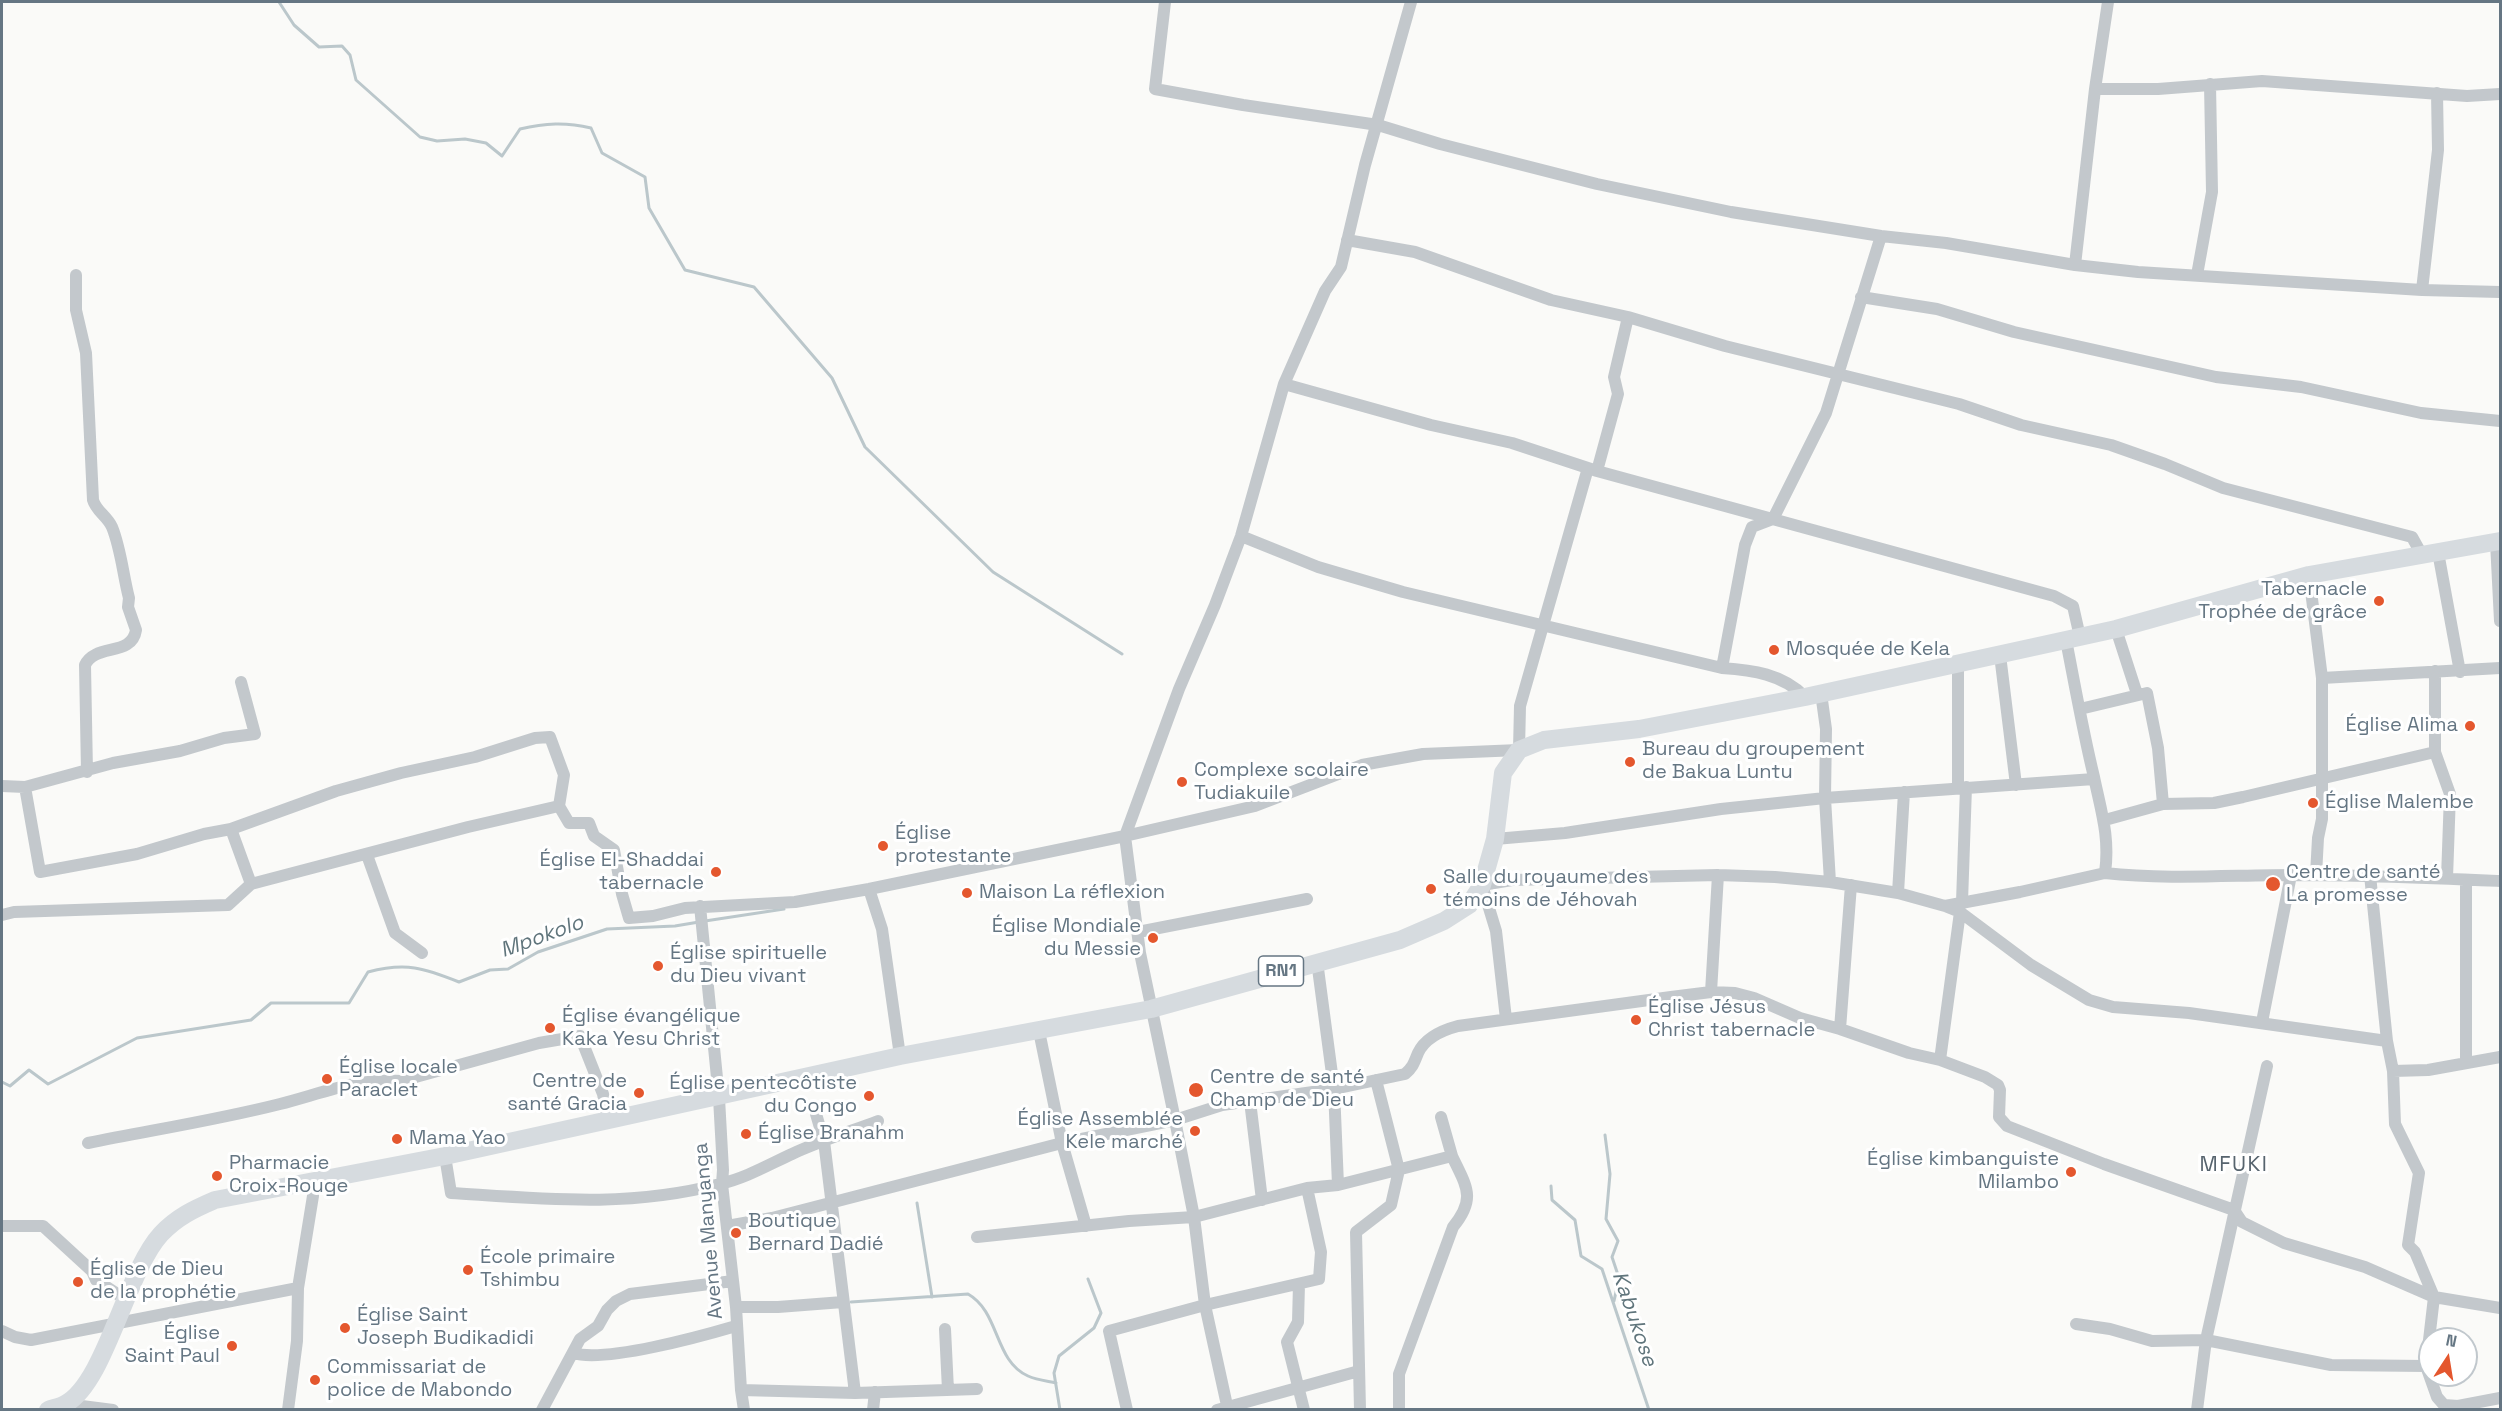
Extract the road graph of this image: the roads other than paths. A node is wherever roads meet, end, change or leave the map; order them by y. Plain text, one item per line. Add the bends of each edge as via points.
1 (1165, 2) edge
2 (1411, 2) edge
3 (2108, 2) edge
4 (2210, 84) junction
5 (2095, 89) junction
6 (2437, 93) junction
7 (2500, 94) edge
8 (1378, 125) junction
9 (1881, 236) junction
10 (1347, 240) junction
11 (2075, 265) junction
12 (2197, 275) junction
13 (76, 276) dead end
14 (2422, 290) junction
15 (2500, 292) edge
16 (1862, 297) junction
17 (1628, 317) junction
18 (1838, 375) junction
19 (1284, 384) junction
20 (2500, 421) edge
21 (1593, 469) junction
22 (1773, 519) junction
23 (1241, 536) junction
24 (2498, 542) edge
25 (2430, 554) junction
26 (2308, 575) junction
27 (2500, 621) edge
28 (1545, 625) junction
29 (2116, 629) junction
30 (2073, 638) junction
31 (2000, 655) junction
32 (1958, 664) junction
33 (1722, 668) junction
34 (2500, 668) edge
35 (2435, 671) junction
36 (2460, 672) junction
37 (2322, 678) junction
38 (241, 682) dead end
39 (2137, 694) junction
40 (1813, 695) junction
41 (2080, 709) junction
42 (1519, 750) junction
43 (2435, 752) junction
44 (87, 772) junction
45 (2322, 777) junction
46 (2094, 779) junction
47 (2016, 785) junction
48 (2, 786) edge
49 (25, 787) junction
50 (1962, 788) junction
51 (1904, 792) junction
52 (1825, 798) junction
53 (2163, 804) junction
54 (559, 806) junction
55 (2105, 820) junction
56 (231, 829) junction
57 (1125, 836) junction
58 (1495, 839) junction
59 (367, 855) junction
60 (2105, 873) junction
61 (2290, 875) junction
62 (2316, 875) junction
63 (2370, 875) junction
64 (1718, 876) junction
65 (2447, 878) junction
66 (2466, 880) junction
67 (2500, 881) edge
68 (1830, 882) junction
69 (251, 884) junction
70 (1482, 885) junction
71 (1851, 885) junction
72 (869, 889) junction
73 (1898, 893) junction
74 (1306, 899) dead end
75 (700, 906) junction
76 (1961, 907) junction
77 (2, 915) edge
78 (1138, 932) junction
79 (422, 954) dead end
80 (1317, 961) junction
81 (1711, 992) junction
82 (1150, 1009) junction
83 (1506, 1019) junction
84 (2262, 1022) junction
85 (1840, 1029) junction
86 (1039, 1031) junction
87 (2387, 1041) junction
88 (900, 1056) junction
89 (2500, 1057) edge
90 (1940, 1060) junction
91 (2466, 1063) junction
92 (2267, 1066) dead end
93 (2393, 1071) junction
94 (1376, 1080) junction
95 (1334, 1089) junction
96 (719, 1098) junction
97 (1250, 1101) junction
98 (816, 1114) dead end
99 (1441, 1117) dead end
100 (1175, 1120) junction
101 (608, 1121) junction
102 (878, 1121) dead end
103 (824, 1142) junction
104 (88, 1143) dead end
105 (1062, 1143) junction
106 (445, 1156) junction
107 (1452, 1156) junction
108 (1399, 1170) junction
109 (312, 1181) junction
110 (722, 1184) junction
111 (1338, 1185) junction
112 (1307, 1188) junction
113 (1262, 1200) junction
114 (832, 1202) junction
115 (2234, 1210) junction
116 (1194, 1217) junction
117 (2, 1226) edge
118 (727, 1226) junction
119 (1086, 1226) junction
120 (977, 1237) dead end
121 (733, 1281) junction
122 (1299, 1284) junction
123 (298, 1288) junction
124 (2434, 1297) junction
125 (125, 1299) junction
126 (843, 1302) junction
127 (1204, 1305) junction
128 (736, 1307) junction
129 (2500, 1308) edge
130 (114, 1324) junction
131 (2076, 1324) dead end
132 (736, 1326) junction
133 (2431, 1327) edge
134 (945, 1329) dead end
135 (2, 1331) edge
136 (2206, 1340) junction
137 (573, 1353) junction
138 (2418, 1366) edge
139 (1359, 1371) junction
140 (2433, 1387) edge
141 (977, 1389) dead end
142 (1299, 1389) junction
143 (741, 1390) junction
144 (948, 1390) junction
145 (875, 1392) junction
146 (855, 1393) junction
147 (2500, 1398) edge
148 (66, 1404) junction
149 (1224, 1409) edge
150 (48, 1410) edge
151 (113, 1410) edge
152 (288, 1410) edge
153 (542, 1410) edge
154 (744, 1410) edge
155 (873, 1410) edge
156 (1127, 1410) edge
157 (1304, 1410) edge
158 (1360, 1410) edge
159 (1399, 1410) edge
160 (2198, 1410) edge

1 - 8 street via 1155,89
2 - 8 street
3 - 5 street
4 - 5 street
4 - 6 street via 2305,82
4 - 12 street via 2212,192
5 - 11 street
6 - 7 street
6 - 14 street via 2438,150
8 - 9 street via 1597,184 1731,212
8 - 10 street
9 - 11 street
9 - 16 street
10 - 17 street via 1415,252 1551,300
10 - 19 street via 1341,267 1325,291
11 - 12 street
12 - 14 street
13 - 44 street via 76,310 86,353 93,500 113,531 136,630 131,642 97,652 85,665
14 - 15 street
16 - 18 street
16 - 20 street via 1937,309 2014,332 2206,375 2301,387 2421,413
17 - 18 street
17 - 21 street via 1614,376 1618,394
18 - 22 street via 1826,413
18 - 25 street via 1959,404 2031,428 2111,445 2223,488 2412,537
19 - 21 street via 1512,443
19 - 23 street
21 - 22 street
21 - 28 street
22 - 30 street via 2054,597 2073,606
22 - 33 street via 1752,527 1745,545
23 - 28 street via 1360,580
23 - 57 street
24 - 25 highway
24 - 27 street
25 - 26 highway
25 - 36 street
26 - 29 highway
26 - 37 street
28 - 33 street
28 - 42 street via 1520,706
29 - 30 highway
29 - 39 street
30 - 31 highway
30 - 41 street
31 - 32 highway
31 - 47 street
32 - 40 highway
32 - 50 street
33 - 40 street via 1766,674
34 - 36 street
35 - 36 street
35 - 37 street
35 - 43 street
37 - 45 street
38 - 44 street via 255,734 113,763
39 - 41 street
39 - 53 street via 2147,693 2158,748
40 - 42 highway via 1639,729 1544,740
40 - 52 street via 1826,729
41 - 46 street
42 - 57 street via 1423,754 1362,765 1255,806
42 - 58 highway, RN1 via 1503,773
43 - 45 street
43 - 65 street via 2450,794
44 - 49 street
45 - 53 street via 2214,803
45 - 62 street
46 - 47 street
46 - 55 street
47 - 50 street
48 - 49 street
49 - 56 street via 40,872 137,854
50 - 51 street
50 - 76 street
51 - 52 street
51 - 73 street
52 - 58 street
52 - 68 street
53 - 55 street
54 - 56 street via 564,775 550,737 542,737 336,791
54 - 59 street
54 - 75 street via 569,823 589,823 594,836 614,850 629,918
55 - 60 street
56 - 69 street
57 - 72 street
57 - 78 street
58 - 70 highway, RN1
59 - 69 street
59 - 79 street via 396,933
60 - 61 street via 2247,878
60 - 76 street
61 - 62 street
61 - 84 street
62 - 63 street
63 - 65 street
63 - 87 street
64 - 68 street
64 - 70 street via 1512,880
64 - 81 street
65 - 66 street
66 - 67 street
66 - 91 street
68 - 71 street
69 - 77 street via 228,905
70 - 80 highway, RN1 via 1469,905 1444,921 1400,940
70 - 83 street via 1496,931
71 - 73 street
71 - 85 street
72 - 75 street via 795,902
72 - 88 street via 882,929
73 - 76 street
74 - 78 street
75 - 96 street, Avenue Manyanga
76 - 84 street via 2031,965 2089,1000 2113,1007
76 - 90 street
78 - 82 street
80 - 82 highway, RN1
80 - 95 street
81 - 83 street
81 - 85 street via 1754,998 1800,1018
82 - 86 highway, RN1
82 - 100 street
83 - 94 street via 1447,1029 1429,1039 1405,1074
84 - 87 street
85 - 90 street
86 - 88 highway, RN1
86 - 105 street
87 - 93 street
88 - 96 highway, RN1
89 - 91 street
90 - 115 street via 1998,1085 1999,1117 2007,1126
91 - 93 street
92 - 115 street
93 - 124 street via 2395,1125 2419,1173 2408,1245 2415,1252
94 - 95 street
94 - 108 street
95 - 97 street
95 - 111 street
96 - 101 highway, RN1
96 - 110 street, Avenue Manyanga
97 - 100 street
97 - 113 street
98 - 103 street
99 - 107 street
100 - 105 street
100 - 116 street
101 - 104 street via 603,1094 580,1036 539,1043 401,1081 343,1087
101 - 106 highway, RN1
102 - 103 street
103 - 110 street
103 - 114 street
105 - 114 street
105 - 119 street
106 - 109 highway, RN1
106 - 110 street via 452,1193 578,1202 653,1198
107 - 108 street
107 - 159 street via 1468,1191 1465,1213 1453,1227 1400,1374
108 - 111 street
108 - 139 street via 1391,1205 1356,1232
109 - 123 street
109 - 125 highway, RN1 via 215,1200 184,1214 160,1234
110 - 118 street, Avenue Manyanga
111 - 112 street
112 - 113 street
112 - 122 street via 1321,1252 1319,1279
113 - 116 street
114 - 118 street
114 - 126 street
115 - 124 street via 2242,1222 2284,1243 2365,1267
115 - 136 street
116 - 119 street
116 - 127 street
117 - 125 street via 43,1226 92,1271 96,1280
118 - 121 street, Avenue Manyanga
119 - 120 street
121 - 128 street, Avenue Manyanga
121 - 137 street via 630,1294 607,1310 598,1326 580,1339
122 - 127 street
122 - 142 street via 1298,1322 1287,1342
123 - 130 street
123 - 152 street via 297,1341
124 - 129 street
124 - 133 street
125 - 130 highway, RN1
126 - 128 street
126 - 146 street
127 - 149 street
127 - 156 street via 1109,1331
128 - 132 street, Avenue Manyanga
130 - 135 street via 31,1340
130 - 148 highway, RN1 via 90,1376
131 - 136 street via 2152,1341
132 - 137 street via 622,1351
132 - 143 street, Avenue Manyanga
134 - 144 street
136 - 138 street via 2331,1365
136 - 160 street
137 - 153 street
139 - 142 street
139 - 158 street
140 - 147 street via 2444,1406
141 - 144 street
142 - 149 street
142 - 157 street
143 - 146 street
143 - 154 street, Avenue Manyanga
144 - 145 street
145 - 146 street
145 - 155 street
148 - 150 highway, RN1
148 - 151 street

